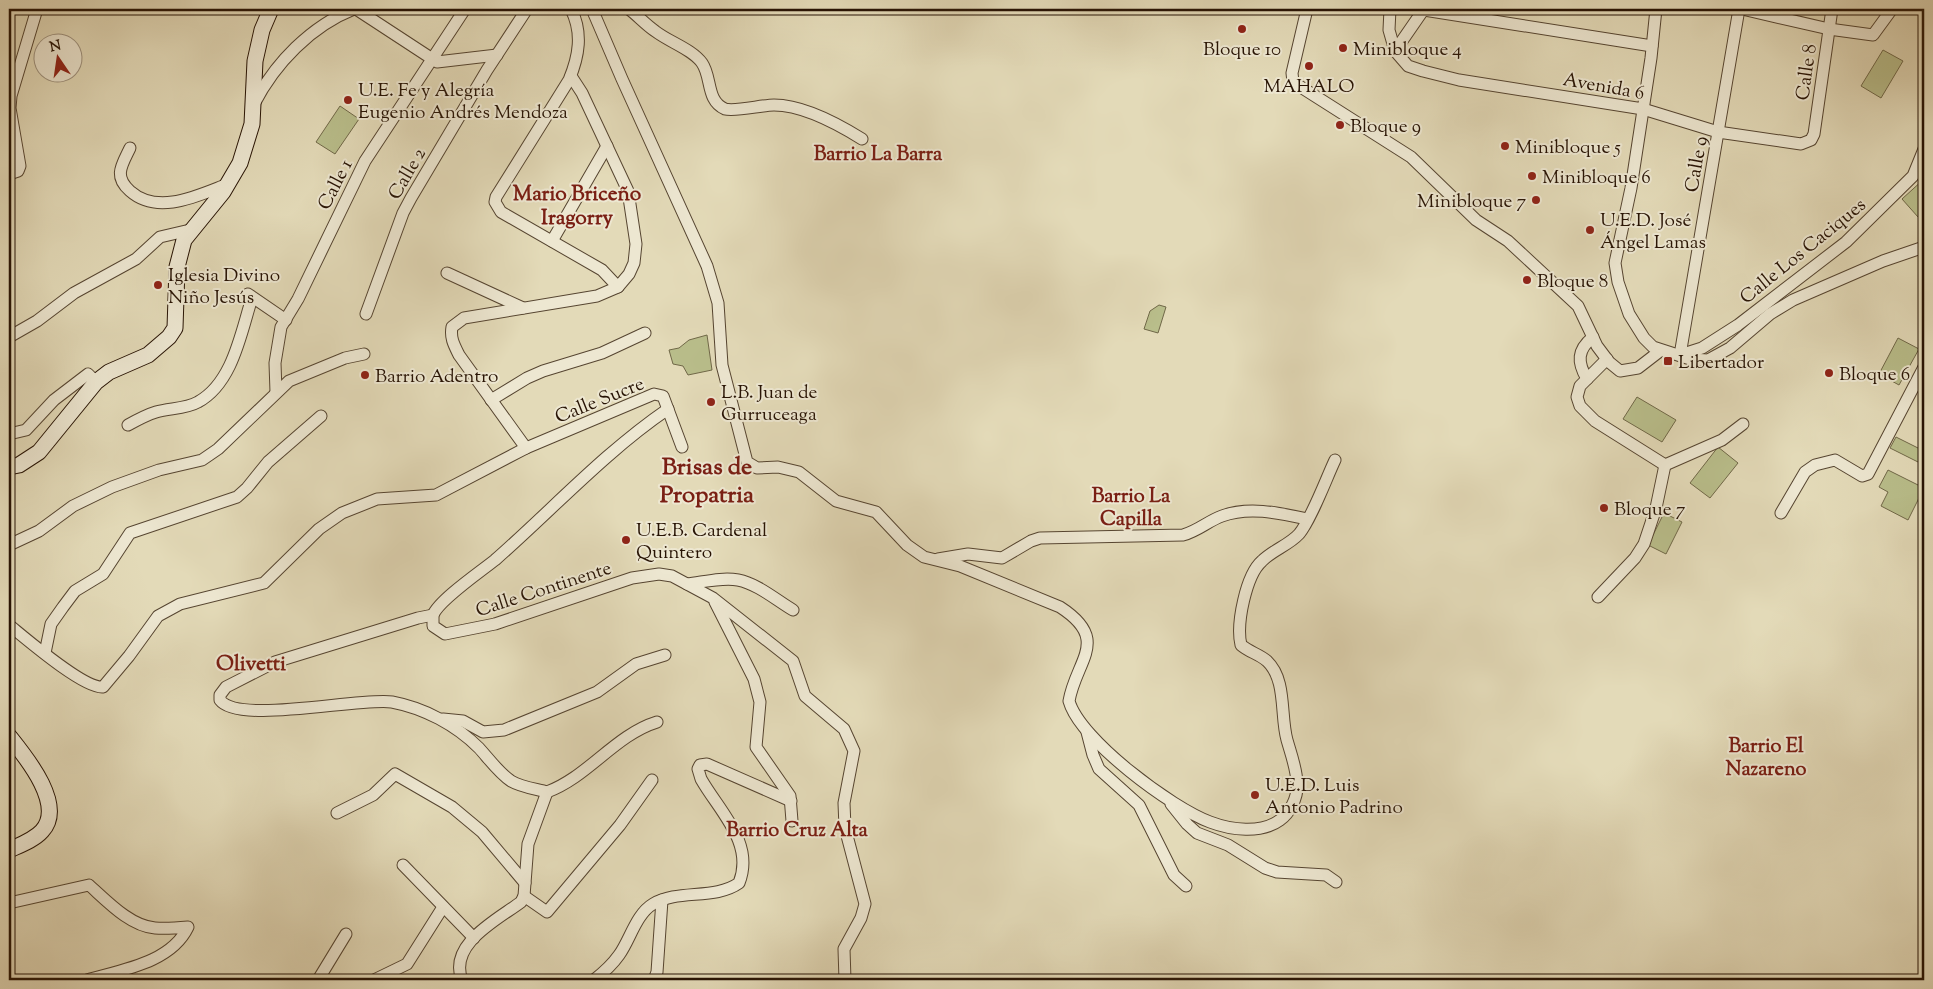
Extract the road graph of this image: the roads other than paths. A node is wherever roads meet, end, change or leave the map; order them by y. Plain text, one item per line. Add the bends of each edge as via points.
1 (37, 9) edge
2 (271, 9) edge
3 (355, 9) edge
4 (465, 9) edge
5 (527, 9) edge
6 (571, 9) edge
7 (592, 9) edge
8 (629, 9) edge
9 (1307, 9) edge
10 (1390, 9) edge
11 (1424, 9) edge
12 (1656, 9) edge
13 (1740, 9) edge
14 (1832, 9) edge
15 (1892, 9) edge
16 (1828, 29) junction
17 (1652, 46) junction
18 (1395, 51) junction
19 (498, 56) junction
20 (433, 60) junction
21 (571, 76) junction
22 (253, 105) junction
23 (1643, 109) junction
24 (1718, 132) junction
25 (862, 139) dead end
26 (1811, 140) joint
27 (607, 146) junction
28 (130, 148) dead end
29 (1924, 149) edge
30 (9, 174) edge
31 (228, 184) junction
32 (190, 230) junction
33 (552, 242) junction
34 (1924, 247) edge
35 (447, 273) dead end
36 (618, 287) junction
37 (524, 308) junction
38 (366, 314) dead end
39 (286, 320) junction
40 (645, 333) dead end
41 (9, 337) edge
42 (1593, 337) junction
43 (1660, 351) junction
44 (364, 354) dead end
45 (1680, 355) junction
46 (1607, 359) junction
47 (1924, 367) edge
48 (1587, 379) junction
49 (96, 382) junction
50 (276, 392) junction
51 (491, 400) junction
52 (668, 409) junction
53 (321, 416) dead end
54 (1743, 424) dead end
55 (128, 425) dead end
56 (9, 434) edge
57 (682, 447) dead end
58 (526, 448) junction
59 (1335, 460) dead end
60 (1665, 465) junction
61 (9, 467) edge
62 (1781, 513) dead end
63 (1307, 519) junction
64 (9, 546) edge
65 (934, 560) junction
66 (688, 584) junction
67 (1598, 597) dead end
68 (713, 598) junction
69 (793, 610) dead end
70 (433, 615) junction
71 (9, 625) edge
72 (45, 653) junction
73 (665, 655) dead end
74 (438, 718) junction
75 (656, 722) dead end
76 (1088, 732) junction
77 (9, 736) edge
78 (652, 780) dead end
79 (547, 792) junction
80 (1168, 798) junction
81 (791, 801) junction
82 (337, 813) dead end
83 (792, 821) dead end
84 (9, 850) edge
85 (403, 865) dead end
86 (1336, 882) dead end
87 (525, 883) junction
88 (1186, 886) dead end
89 (524, 896) junction
90 (662, 900) junction
91 (9, 903) edge
92 (443, 907) junction
93 (346, 934) dead end
94 (474, 938) junction
95 (87, 980) edge
96 (318, 980) edge
97 (374, 980) edge
98 (462, 980) edge
99 (594, 980) edge
100 (654, 980) edge
101 (845, 980) edge

1 - 30 street via 11,96 11,119 20,166 18,171
2 - 22 main road via 255,61
3 - 20 street
3 - 22 street via 330,20 300,44 267,80
4 - 20 street, Calle 1
5 - 19 street, Calle 2
6 - 21 street via 579,35 579,49
7 - 65 street via 708,266 718,303 722,365 746,462 756,468 778,467 799,472 836,501 876,512 913,551
8 - 25 street via 654,31 699,59 712,96 726,109 760,105 792,107
9 - 42 street via 1293,82 1411,157 1476,220 1508,242 1578,306
10 - 18 street via 1389,30
11 - 17 street
11 - 18 street
12 - 17 street
13 - 16 street
13 - 24 street, Calle 9
14 - 16 street, Calle 8
15 - 16 street via 1873,35
16 - 26 street, Calle 8
17 - 23 street
18 - 23 street, Avenida 6 via 1408,66 1432,73
19 - 20 street via 462,61
19 - 38 street, Calle 2 via 410,198
20 - 39 street, Calle 1 via 365,162
21 - 27 street
21 - 33 street via 496,197 496,206 501,212
22 - 31 main road via 247,142
23 - 24 street, Avenida 6
23 - 43 street via 1616,272 1629,314 1644,338
24 - 26 street, Avenida 6 via 1801,144
24 - 45 street, Calle 9
27 - 33 street
27 - 36 street via 628,191 636,231 634,262
28 - 31 street via 119,175 128,190 147,201 175,202
29 - 45 street, Calle Los Caciques via 1913,176 1846,242 1738,325 1702,348
31 - 32 main road
32 - 41 street via 160,236 136,259 74,293
32 - 49 main road via 177,267 176,320 170,337 148,355 109,372
33 - 36 street via 602,270
34 - 45 street via 1793,300 1717,356 1699,361
35 - 37 street
36 - 37 street via 597,296
37 - 51 street via 464,318 452,327 454,345
39 - 50 street, Calle 1 via 277,344
39 - 55 street via 250,296 234,355 216,386 197,403 157,412
40 - 51 street via 602,353 535,374
42 - 46 street
42 - 48 street via 1579,356 1580,368
43 - 45 street
43 - 46 street via 1646,364 1626,372 1620,371
44 - 50 street via 303,374
46 - 48 street
47 - 62 street via 1868,474 1862,476 1835,460 1815,465 1805,472
48 - 60 street via 1580,386 1577,397 1580,406 1595,421
49 - 56 street via 88,374 54,400 26,430
49 - 61 main road via 39,452
50 - 64 street via 218,450 202,460 159,470 112,487 73,506 39,531
51 - 58 street
52 - 57 street, Calle Sucre
52 - 58 street, Calle Sucre via 664,396 654,394
52 - 70 street, Calle Continente via 629,438 494,560 442,602
53 - 72 street via 268,462 236,497 130,533 103,574 75,591 63,607 51,624
54 - 60 street via 1722,440
58 - 72 street via 436,495 377,499 352,507 319,529 264,583 180,604 168,610 149,625 129,656 102,687 90,684
59 - 63 street
60 - 67 street via 1644,544
63 - 65 street via 1264,511 1234,513 1183,535 1040,538 1002,558 968,554
63 - 80 street via 1295,538 1258,565 1251,579 1239,632 1241,645 1265,659 1278,679 1284,731 1298,783 1292,805 1286,816 1276,823 1245,829 1210,822
65 - 76 street via 960,566 1060,607 1077,620 1088,647 1069,701 1072,711
66 - 68 street, Calle Continente
66 - 69 street via 738,580
66 - 70 street, Calle Continente via 672,576 648,574 495,624 453,634 439,632 433,626
68 - 81 street via 741,651 760,702 756,747
68 - 101 street, Calle Continente via 793,661 805,696 844,730 854,750 844,803 845,828 865,904 862,918 844,949
70 - 74 street via 275,662 226,687 220,700 228,707 276,709 391,702
71 - 72 street
73 - 74 street via 636,664 596,692 504,730 483,732 463,722
74 - 79 street via 477,746 513,782
75 - 79 street via 632,734 563,787
76 - 80 street via 1127,769
76 - 88 street via 1099,769 1139,806 1174,875
77 - 84 main road via 40,780 49,814 43,831
78 - 89 street via 620,825 547,912
79 - 87 street via 528,844
80 - 86 street via 1197,833 1228,845 1265,868 1277,872 1326,875
81 - 83 street
81 - 90 street via 708,764 700,765 701,779 739,838 744,859 742,876 733,887
82 - 87 street via 373,795 395,774 452,807 482,832
85 - 92 street
87 - 89 street
89 - 94 street via 521,902
90 - 99 street via 643,913 619,955
90 - 100 street
91 - 95 street via 89,885 136,921 153,928 188,928 181,940 161,956
92 - 94 street
92 - 97 street via 407,964
93 - 96 street
94 - 98 street via 458,962

